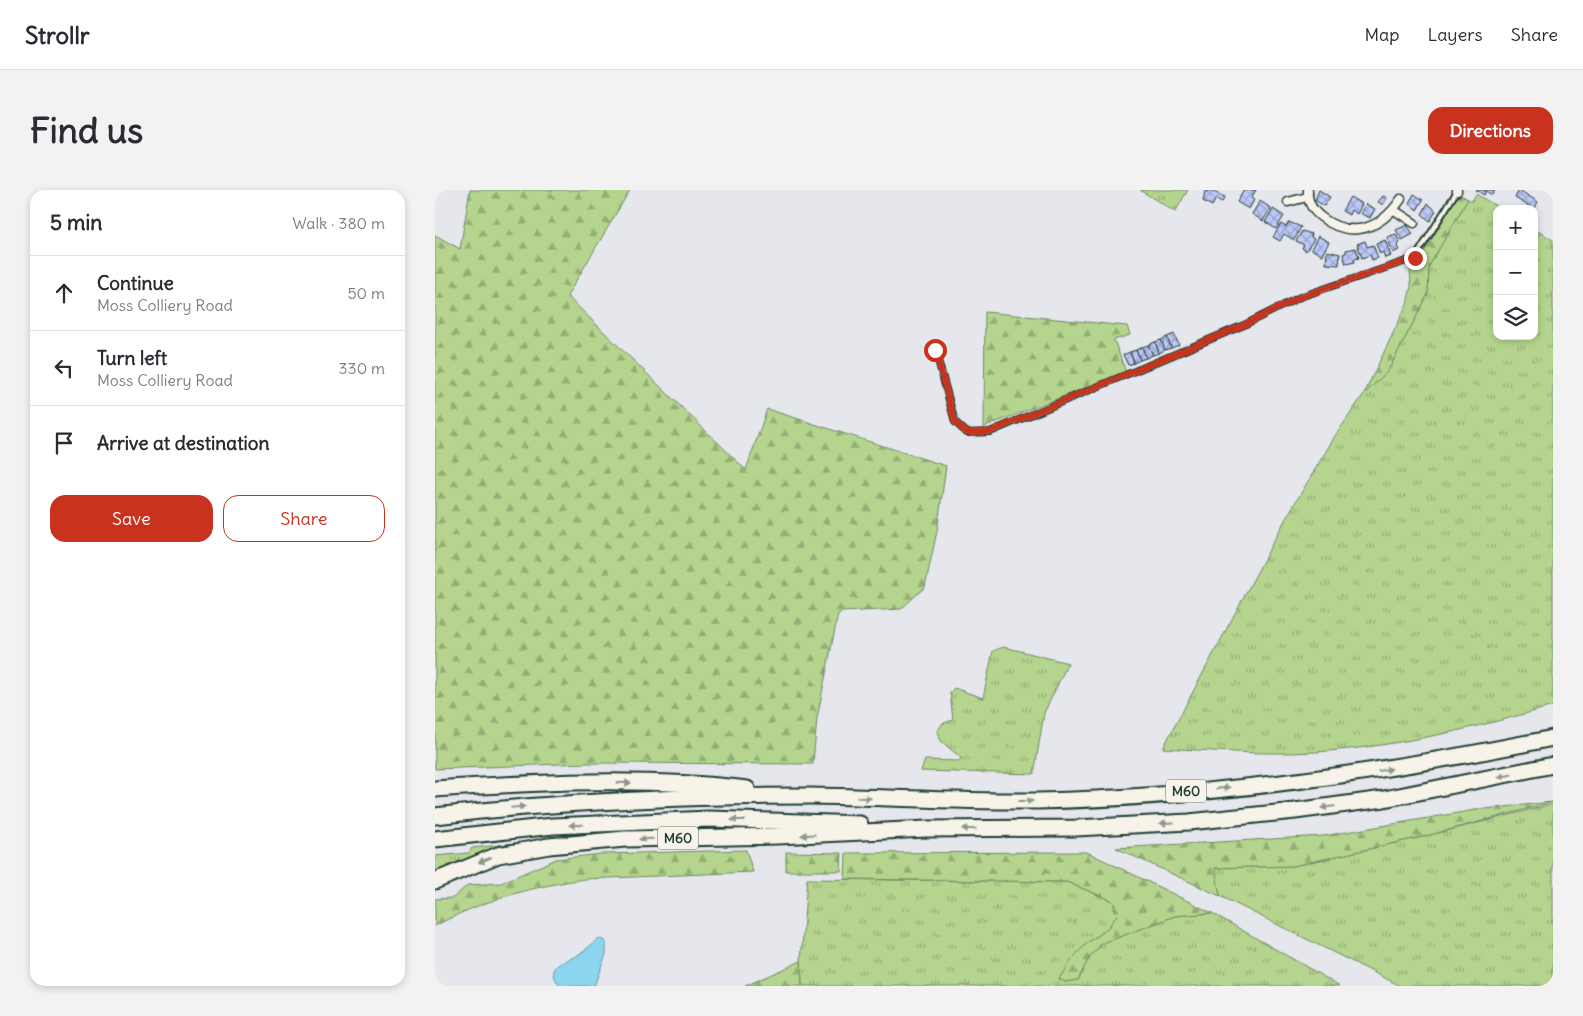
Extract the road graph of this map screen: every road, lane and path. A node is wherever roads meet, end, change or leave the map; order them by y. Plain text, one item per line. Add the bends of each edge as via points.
1 (1457, 190) edge
2 (1307, 194) edge
3 (1401, 199) dead end
4 (1288, 202) dead end
5 (1393, 210) junction
6 (1414, 224) dead end
7 (935, 350) dead end
8 (1553, 738) edge
9 (1553, 765) edge
10 (435, 789) edge
11 (815, 796) junction
12 (435, 816) edge
13 (927, 829) junction
14 (435, 839) edge
15 (435, 881) edge

1 - 7 lane via 1415,258 1300,297 1244,325 989,432 967,433 955,422
2 - 4 street
2 - 5 street via 1311,207 1319,215 1334,226 1348,230 1375,224
3 - 5 street
5 - 6 street
11 -> 8 highway, M60 via 974,801 1106,798 1333,778
9 -> 13 highway, M60 via 1384,799 1189,822 1076,828
10 -> 11 highway, M60 via 617,783 721,786
12 -> 11 highway, M60 via 623,799
13 -> 14 highway, M60 via 827,822 709,820 553,826
13 -> 15 highway, M60 via 625,839 549,846 498,855

